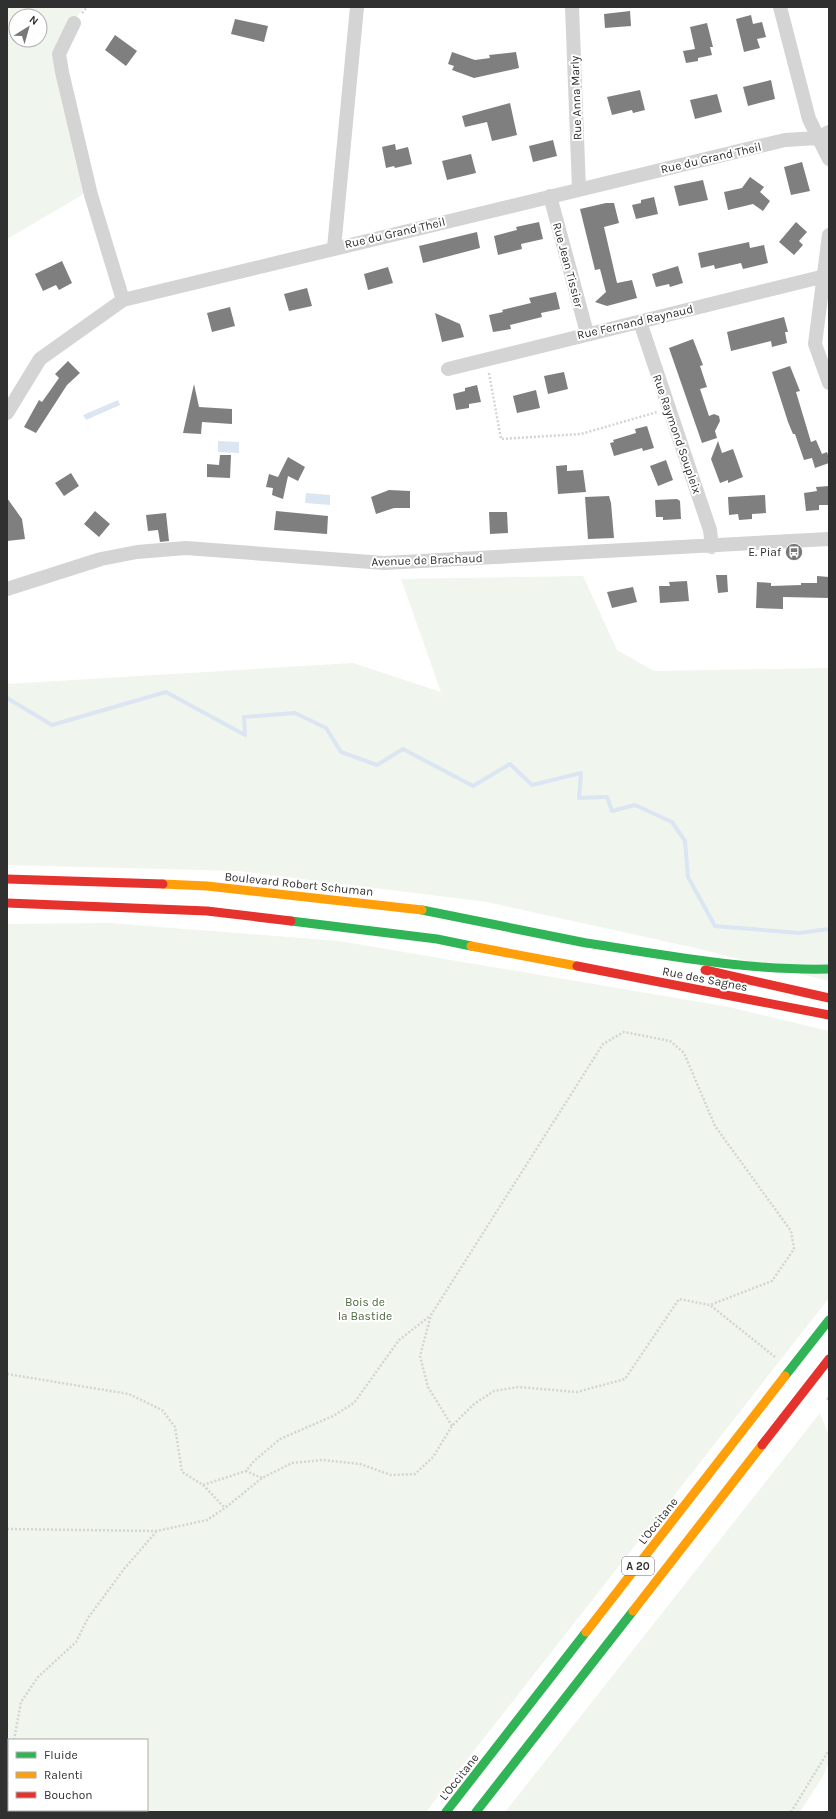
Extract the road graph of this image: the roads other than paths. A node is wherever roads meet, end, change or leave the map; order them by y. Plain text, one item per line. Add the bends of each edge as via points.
1 (357, 7) edge
2 (572, 7) edge
3 (780, 7) edge
4 (74, 23) dead end
5 (823, 135) edge
6 (829, 159) edge
7 (580, 189) junction
8 (550, 196) junction
9 (829, 235) edge
10 (334, 248) junction
11 (826, 276) edge
12 (123, 300) junction
13 (640, 322) junction
14 (587, 333) junction
15 (448, 369) dead end
16 (829, 383) edge
17 (7, 413) edge
18 (829, 539) edge
19 (712, 547) junction
20 (7, 590) edge
21 (7, 879) edge
22 (7, 903) edge
23 (586, 943) junction
24 (829, 969) edge
25 (829, 998) edge
26 (829, 1015) edge
27 (829, 1320) edge
28 (829, 1359) edge
29 (446, 1812) edge
30 (476, 1812) edge

1 - 10 street
2 - 7 street, Rue Anna Marly
3 - 5 street via 809,119
4 - 12 street via 59,54 62,72 92,195
5 - 6 street
5 - 7 street, Rue du Grand Theil via 785,140
7 - 8 street, Rue du Grand Theil
8 - 10 street, Rue du Grand Theil
8 - 14 street, Rue Jean Tissier
9 - 11 street
10 - 12 street, Rue du Grand Theil
11 - 13 street, Rue Fernand Raynaud
11 - 16 street via 815,344
12 - 17 street, Rue du Grand Theil via 40,359
13 - 14 street, Rue Fernand Raynaud
13 - 19 street, Rue Raymond Soupleix via 710,530
14 - 15 street, Rue Fernand Raynaud
18 - 19 street, Avenue de Brachaud
19 - 20 street, Avenue de Brachaud via 384,563 186,548 137,552 101,560
21 - 23 main road, Boulevard Robert Schuman via 214,886 438,912
22 - 26 main road, Rue des Sagnes via 207,911 437,939
23 - 24 main road via 754,968
23 - 25 main road, Rue des Sagnes
27 - 29 main road, L'Occitane / A 20
28 - 30 main road, A 20

